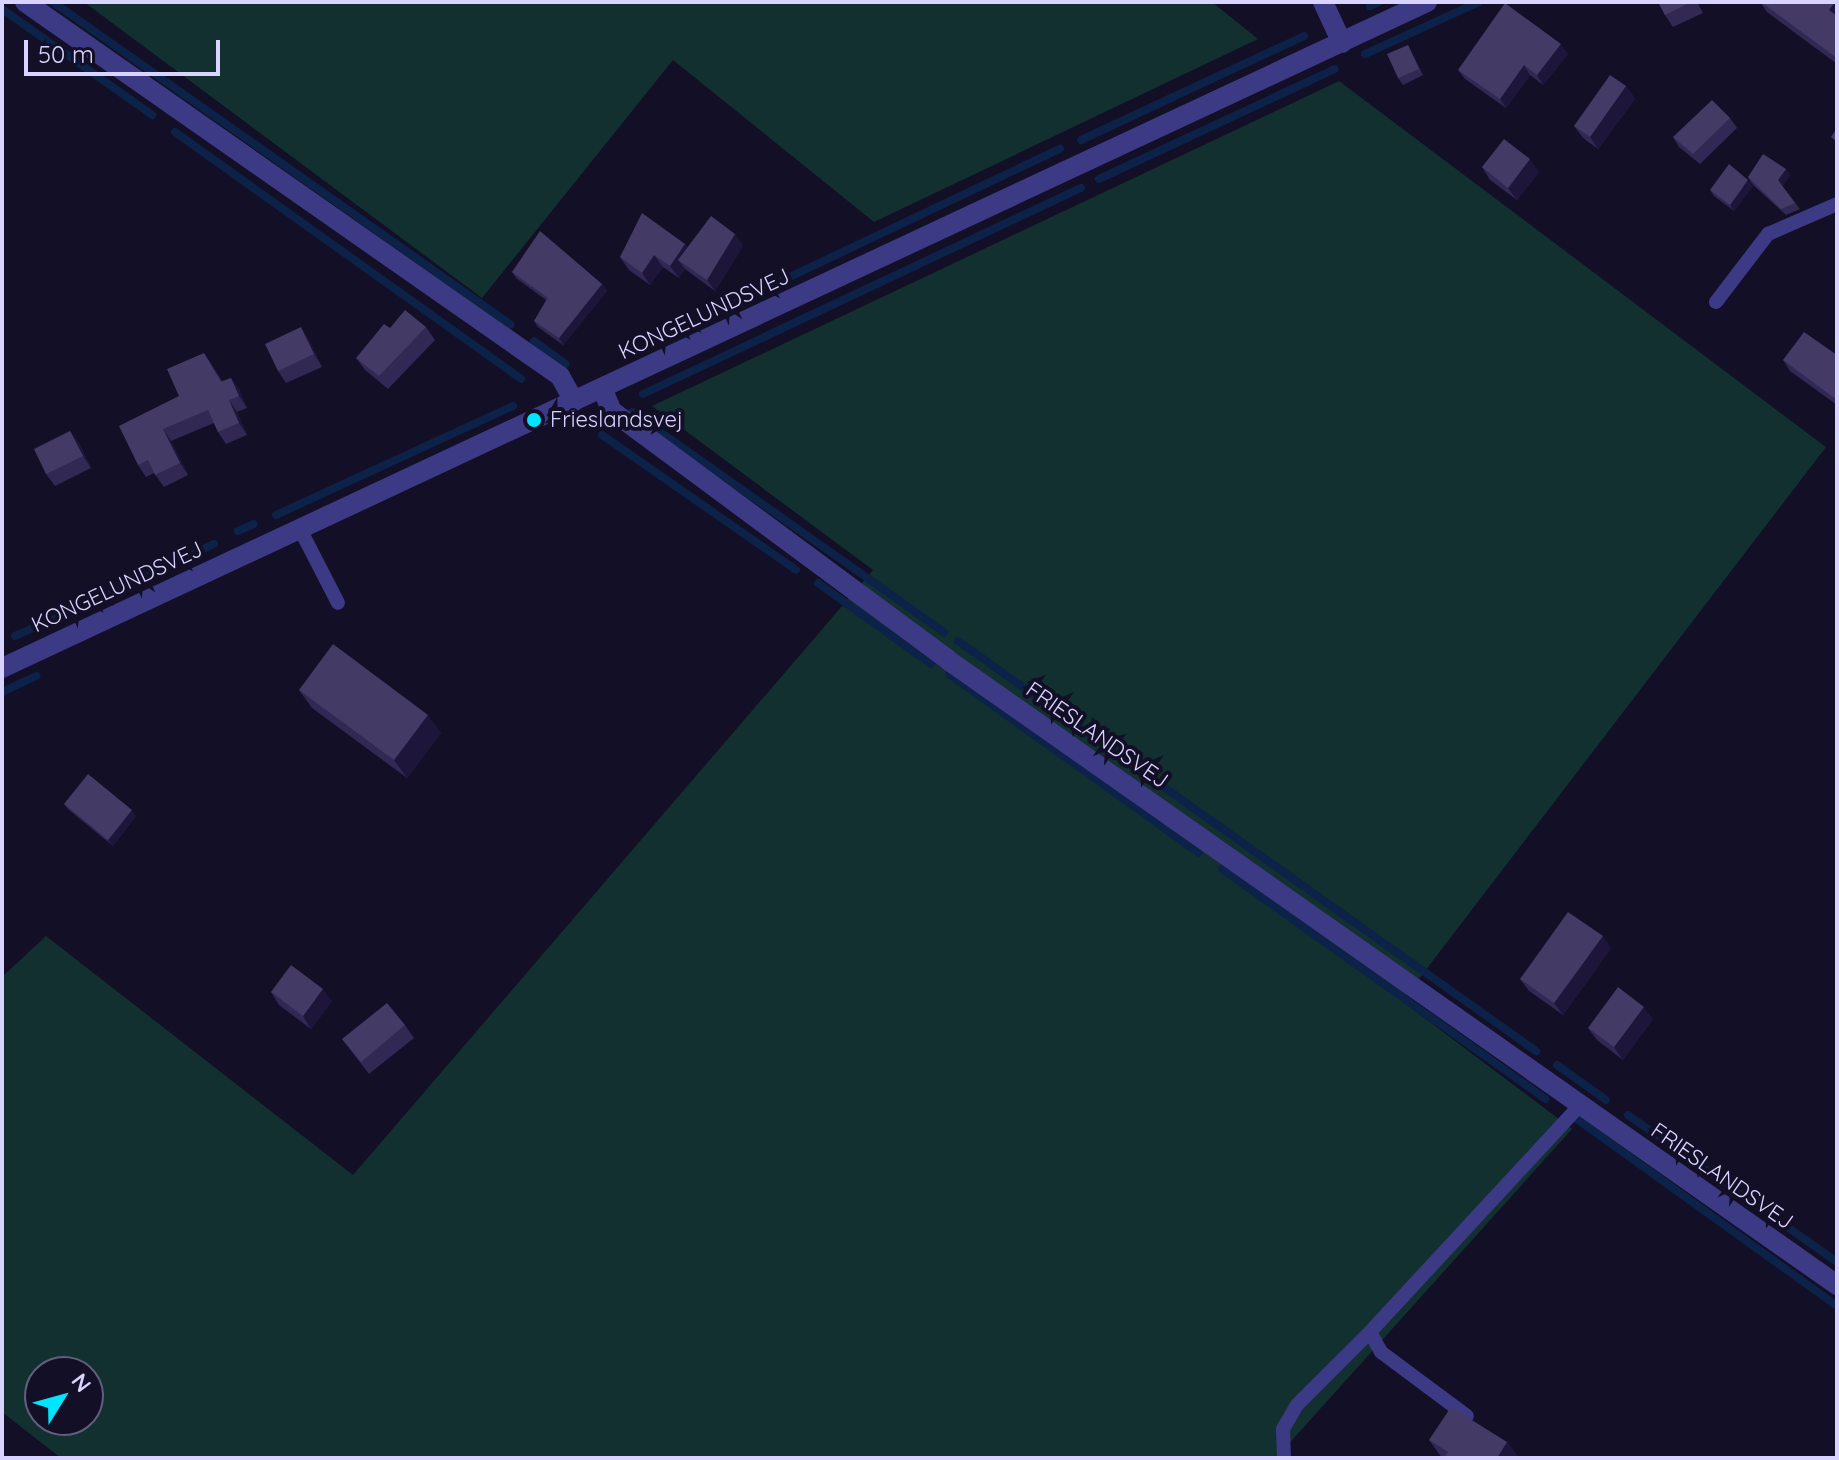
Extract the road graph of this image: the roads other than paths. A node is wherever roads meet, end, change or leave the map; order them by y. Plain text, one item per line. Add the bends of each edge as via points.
1 (25, 2) edge
2 (1323, 2) edge
3 (1427, 2) edge
4 (1342, 43) junction
5 (1837, 204) edge
6 (1716, 302) dead end
7 (602, 388) junction
8 (574, 401) junction
9 (300, 529) junction
10 (338, 603) dead end
11 (2, 668) edge
12 (1580, 1105) junction
13 (1837, 1285) edge
14 (1370, 1332) junction
15 (1467, 1416) edge
16 (1284, 1458) edge

1 - 8 street via 560,376
2 - 4 street
3 - 4 street, KONGELUNDSVEJ
4 - 7 street, KONGELUNDSVEJ
5 - 6 lane via 1768,234
7 - 8 street, KONGELUNDSVEJ
7 - 12 street, FRIESLANDSVEJ via 612,411 948,660
8 - 9 street, KONGELUNDSVEJ
9 - 10 lane
9 - 11 street, KONGELUNDSVEJ
12 - 13 street, FRIESLANDSVEJ
12 - 14 lane
14 - 15 lane via 1381,1352
14 - 16 lane via 1297,1405 1283,1429

